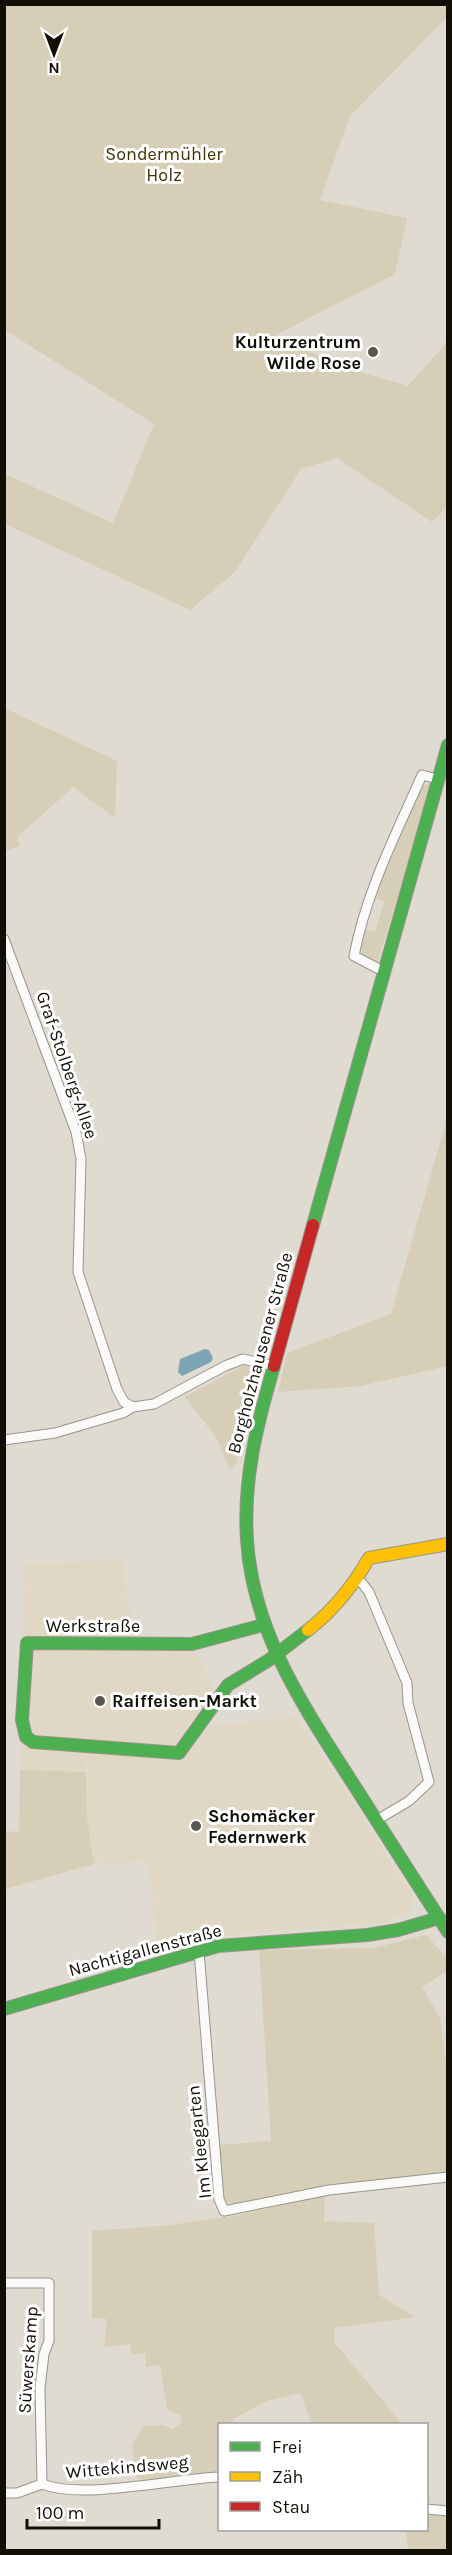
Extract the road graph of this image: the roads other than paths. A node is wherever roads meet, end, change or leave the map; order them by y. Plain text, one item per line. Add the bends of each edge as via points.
1 (447, 745) edge
2 (438, 779) junction
3 (4, 939) edge
4 (385, 972) junction
5 (274, 1366) junction
6 (133, 1407) junction
7 (4, 1440) edge
8 (447, 1544) edge
9 (356, 1580) junction
10 (262, 1625) junction
11 (274, 1655) junction
12 (377, 1820) junction
13 (439, 1918) junction
14 (447, 1932) edge
15 (199, 1951) junction
16 (4, 2009) edge
17 (447, 2177) edge
18 (4, 2283) edge
19 (218, 2477) edge
20 (42, 2484) junction
21 (4, 2493) edge
22 (428, 2509) edge
23 (447, 2511) edge

1 - 2 street, Borgholzhausener Straße
2 - 4 street, Borgholzhausener Straße
2 - 4 street via 422,775 372,890 357,937 354,956
3 - 6 street, Graf-Stolberg-Allee via 76,1132 81,1159 78,1272 117,1389 124,1402
4 - 5 street, Borgholzhausener Straße
5 - 6 street via 243,1359 154,1404
5 - 10 street, Borgholzhausener Straße via 252,1443 245,1500 246,1549
6 - 7 street via 55,1433
8 - 9 street via 369,1558
9 - 11 street via 326,1616
9 - 12 street via 369,1592 407,1683 408,1703 429,1782 409,1801
10 - 11 street, Borgholzhausener Straße
10 - 11 street, Werkstraße via 192,1644 27,1643 22,1720 26,1737 33,1742 178,1753 228,1685
11 - 12 street, Borgholzhausener Straße
12 - 13 street, Borgholzhausener Straße
13 - 14 street, Borgholzhausener Straße
13 - 15 street, Nachtigallenstraße via 367,1935 252,1942
15 - 16 street, Nachtigallenstraße
15 - 17 street, Im Kleegarten via 219,2199 224,2211 329,2190
18 - 20 street, Süwerskamp via 49,2283 49,2342 40,2388
19 - 20 street, Wittekindsweg via 87,2490 52,2490
20 - 21 street, Wittekindsweg
22 - 23 street

